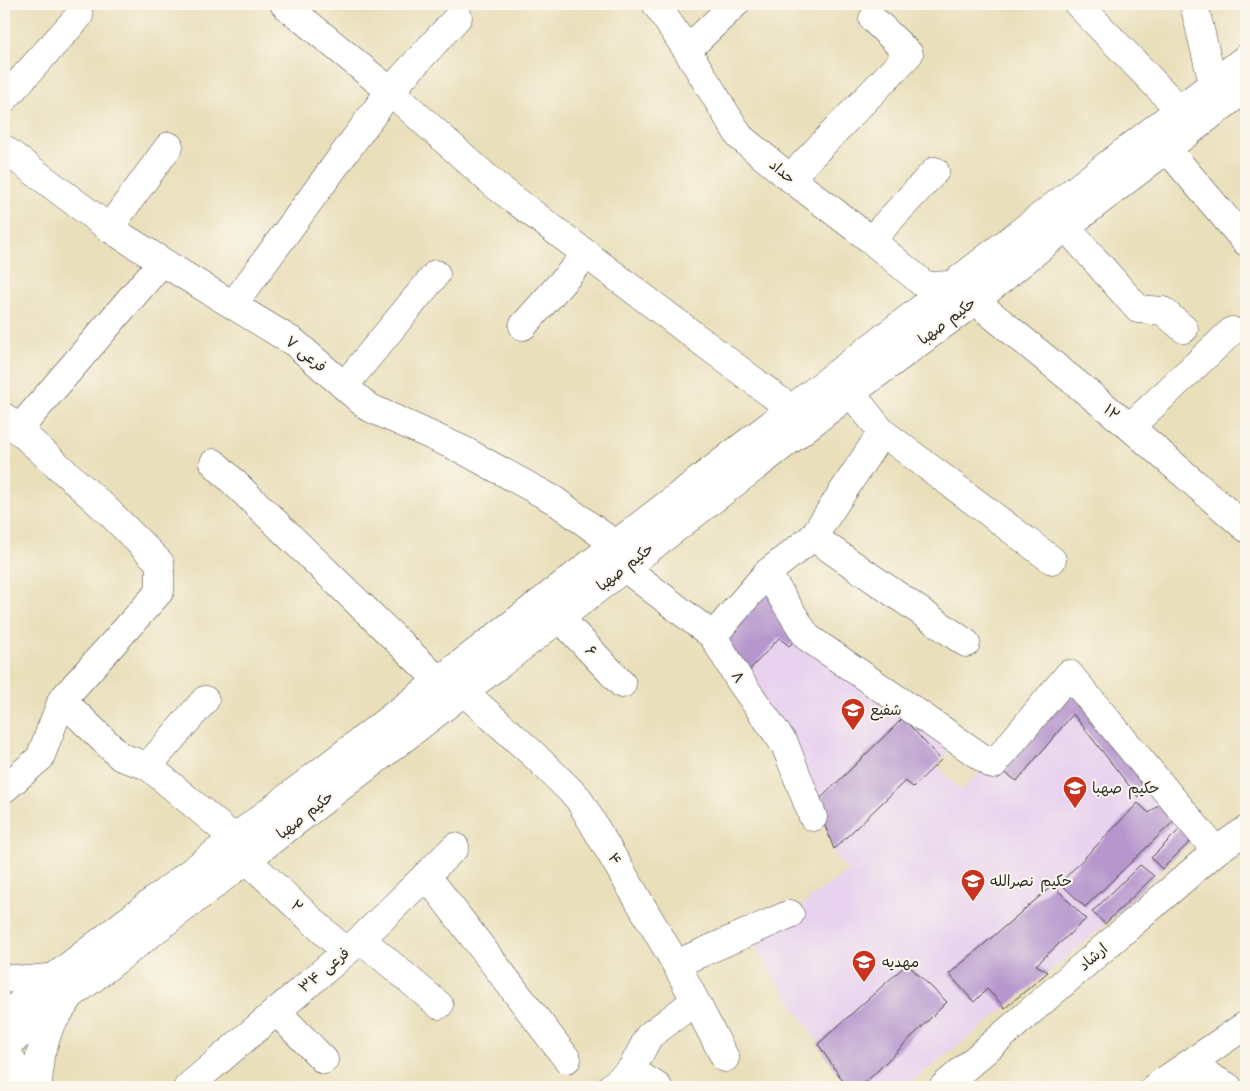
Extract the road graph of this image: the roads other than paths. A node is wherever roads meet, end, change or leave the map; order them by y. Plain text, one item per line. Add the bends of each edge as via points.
1 (656, 4) edge
2 (735, 4) edge
3 (1194, 4) edge
4 (1089, 7) edge
5 (298, 8) edge
6 (78, 16) dead end
7 (458, 17) dead end
8 (873, 19) dead end
9 (687, 50) junction
10 (1246, 58) edge
11 (1213, 84) junction
12 (1246, 88) edge
13 (390, 91) junction
14 (4, 99) edge
15 (1180, 110) junction
16 (169, 146) dead end
17 (4, 149) edge
18 (1167, 149) junction
19 (936, 171) dead end
20 (790, 178) junction
21 (1066, 226) junction
22 (109, 228) junction
23 (871, 240) junction
24 (1246, 242) edge
25 (587, 254) junction
26 (162, 262) junction
27 (436, 274) dead end
28 (952, 285) junction
29 (974, 301) junction
30 (232, 305) junction
31 (523, 326) dead end
32 (1184, 329) dead end
33 (1232, 331) dead end
34 (344, 386) junction
35 (851, 393) junction
36 (791, 409) junction
37 (11, 423) edge
38 (1130, 427) junction
39 (882, 432) junction
40 (214, 463) dead end
41 (1246, 528) edge
42 (814, 537) junction
43 (621, 556) junction
44 (1052, 560) dead end
45 (767, 573) junction
46 (560, 618) junction
47 (713, 636) junction
48 (966, 643) dead end
49 (439, 681) junction
50 (622, 684) dead end
51 (464, 692) junction
52 (62, 700) junction
53 (205, 700) dead end
54 (148, 766) junction
55 (4, 789) edge
56 (814, 817) dead end
57 (1246, 830) edge
58 (454, 846) dead end
59 (241, 849) junction
60 (1216, 851) junction
61 (426, 875) junction
62 (790, 914) dead end
63 (354, 946) junction
64 (676, 964) junction
65 (4, 978) edge
66 (64, 986) junction
67 (695, 1001) junction
68 (439, 1006) dead end
69 (276, 1011) junction
70 (4, 1016) edge
71 (1246, 1025) edge
72 (4, 1047) edge
73 (725, 1058) dead end
74 (566, 1059) dead end
75 (324, 1060) dead end
76 (1189, 1065) junction
77 (621, 1079) edge
78 (26, 1087) edge
79 (38, 1087) edge
80 (188, 1087) edge
81 (658, 1087) edge
82 (943, 1087) edge
83 (1155, 1087) edge
84 (1228, 1087) edge

1 - 9 street, حداد
2 - 9 street
3 - 11 street
4 - 15 street
5 - 13 street
6 - 14 street
7 - 13 street
8 - 20 street via 909,54
9 - 20 street, حداد via 740,137
10 - 11 street, حکیم صهبا
11 - 15 street, حکیم صهبا
12 - 18 street, حکیم صهبا
13 - 25 street via 495,185
13 - 30 street
15 - 28 street, حکیم صهبا
16 - 22 street
17 - 22 street, فرعی ۷
18 - 21 street, حکیم صهبا
18 - 24 street
19 - 23 street
20 - 23 street, حداد
21 - 29 street, حکیم صهبا
21 - 32 street via 1138,309 1163,310
22 - 26 street, فرعی ۷
23 - 28 street, حداد via 926,286
25 - 31 street
25 - 36 street
26 - 30 street, فرعی ۷
26 - 37 street
27 - 34 street
28 - 29 street, ۱۲
28 - 36 street, حکیم صهبا
29 - 35 street, حکیم صهبا
29 - 38 street, ۱۲
30 - 34 street, فرعی ۷ via 295,343
33 - 38 street
34 - 43 street, فرعی ۷ via 368,407 462,450 554,500
35 - 39 street
35 - 43 street, حکیم صهبا
36 - 43 street, حکیم صهبا
37 - 52 street via 108,511 160,564 160,591
38 - 41 street, ۱۲
39 - 42 street
39 - 44 street
40 - 49 street
42 - 45 street
42 - 48 street
43 - 46 street, حکیم صهبا
43 - 47 street, ۸
43 - 49 street, حکیم صهبا
45 - 47 street
45 - 60 street via 807,637 993,765 1069,674
46 - 50 street, ۶
46 - 51 street, حکیم صهبا
47 - 56 street, ۸ via 785,745
49 - 59 street, حکیم صهبا
51 - 59 street, حکیم صهبا
51 - 64 street, ۴ via 578,798
52 - 54 street via 121,757
52 - 55 street via 40,758
53 - 54 street
54 - 59 street, ۲
57 - 60 street, ارشاد
58 - 61 street, فرعی ۳۴
59 - 63 street, ۲
59 - 66 street, حکیم صهبا
60 - 82 street, ارشاد
61 - 63 street, فرعی ۳۴
61 - 74 street
62 - 64 street
63 - 68 street, ۲
63 - 69 street, فرعی ۳۴
64 - 67 street, ۴
65 - 66 street
66 - 70 street, حکیم صهبا
66 - 72 street, حکیم صهبا
66 - 79 street via 40,1055
67 - 73 street, ۴
67 - 77 street via 649,1036
69 - 75 street
69 - 80 street, فرعی ۳۴
71 - 76 street
72 - 78 street
76 - 83 street
76 - 84 street
77 - 81 street

